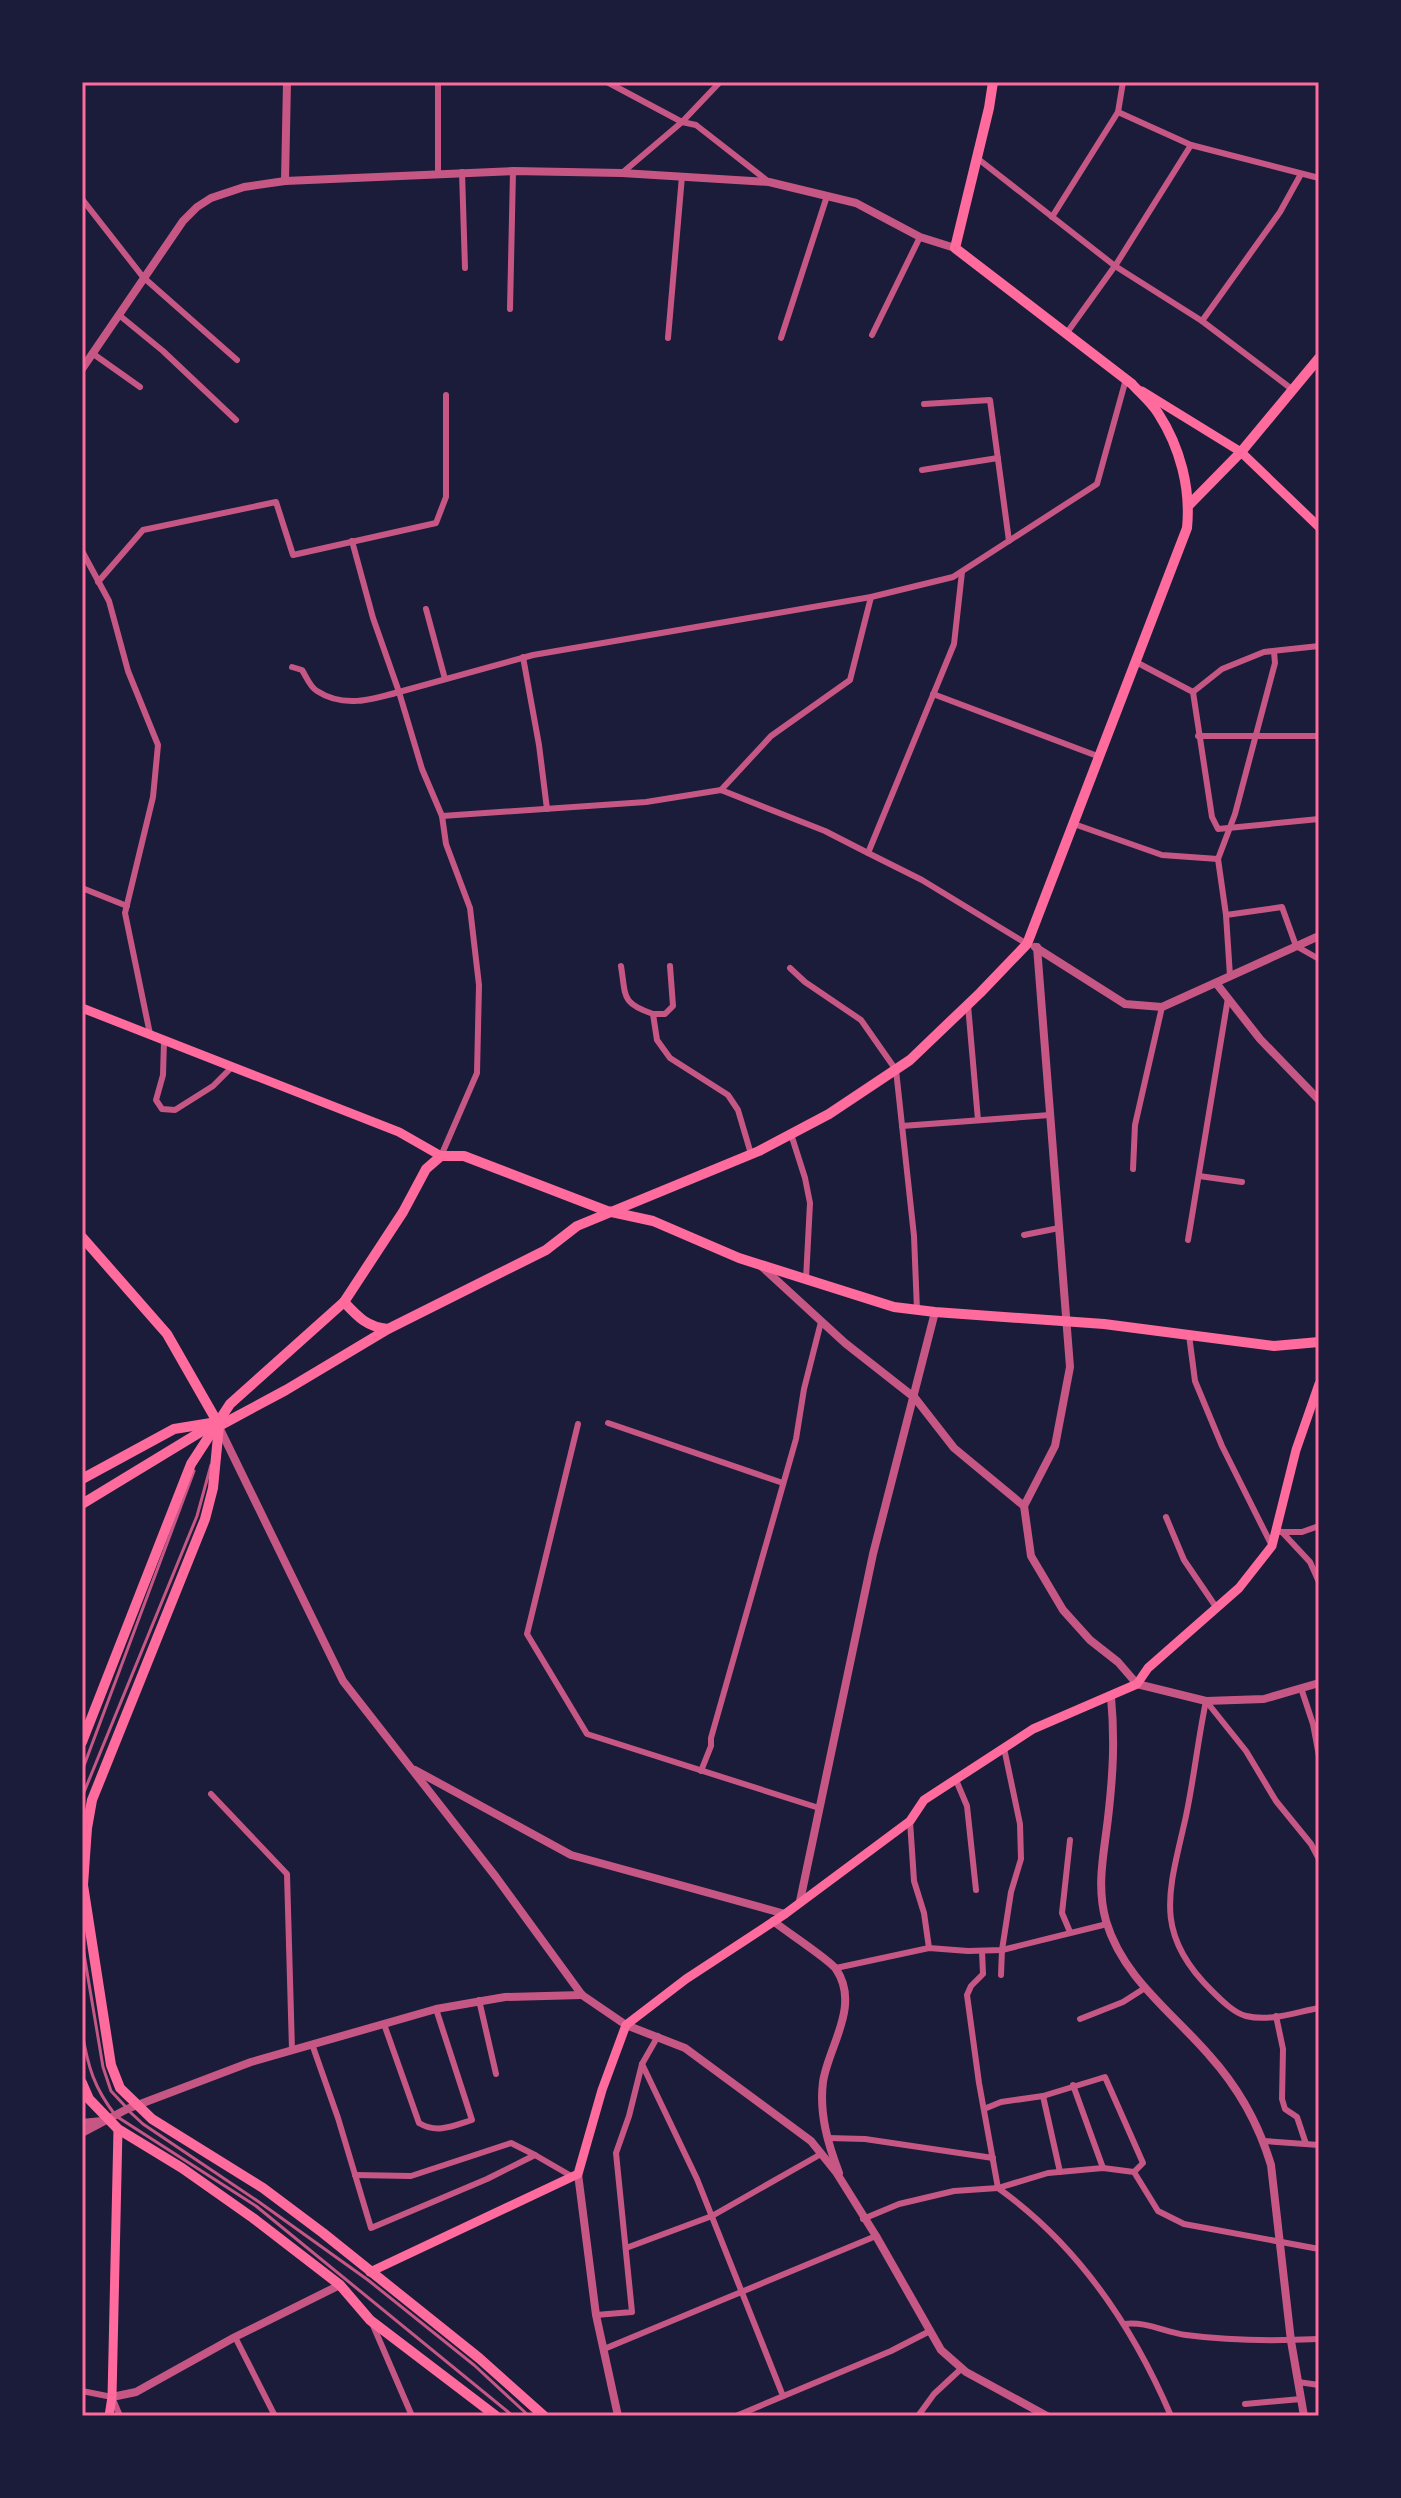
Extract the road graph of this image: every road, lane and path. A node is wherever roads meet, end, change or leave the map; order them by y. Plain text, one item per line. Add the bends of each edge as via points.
1 (287, 82) edge
2 (438, 82) edge
3 (607, 82) edge
4 (720, 82) edge
5 (993, 82) edge
6 (1123, 82) edge
7 (1118, 112) junction
8 (682, 122) junction
9 (1191, 145) junction
10 (977, 158) junction
11 (513, 171) junction
12 (462, 172) junction
13 (438, 173) junction
14 (622, 173) junction
15 (1301, 174) junction
16 (682, 176) junction
17 (1319, 178) edge
18 (285, 181) junction
19 (769, 182) junction
20 (827, 196) junction
21 (82, 200) edge
22 (1052, 217) junction
23 (920, 237) junction
24 (955, 248) junction
25 (1115, 266) junction
26 (465, 268) dead end
27 (143, 277) junction
28 (510, 309) dead end
29 (119, 315) junction
30 (1202, 321) junction
31 (1066, 334) junction
32 (872, 335) dead end
33 (668, 338) dead end
34 (781, 338) dead end
35 (92, 353) junction
36 (1319, 358) edge
37 (237, 360) dead end
38 (82, 369) edge
39 (1129, 382) junction
40 (140, 387) dead end
41 (1293, 390) junction
42 (446, 395) dead end
43 (924, 404) dead end
44 (236, 420) dead end
45 (1241, 452) junction
46 (998, 458) junction
47 (922, 470) dead end
48 (1189, 505) junction
49 (1319, 527) edge
50 (352, 541) junction
51 (1009, 541) junction
52 (82, 551) edge
53 (962, 572) junction
54 (98, 582) junction
55 (871, 597) junction
56 (426, 609) dead end
57 (1319, 646) edge
58 (1274, 652) junction
59 (523, 657) junction
60 (1136, 662) junction
61 (292, 667) dead end
62 (445, 679) junction
63 (399, 692) junction
64 (1193, 692) junction
65 (933, 694) junction
66 (1198, 736) junction
67 (1255, 736) junction
68 (1319, 736) edge
69 (1100, 757) junction
70 (721, 790) junction
71 (547, 809) junction
72 (442, 816) junction
73 (1319, 819) edge
74 (1074, 824) junction
75 (1228, 828) junction
76 (868, 853) junction
77 (1218, 859) junction
78 (82, 888) edge
79 (127, 906) junction
80 (1226, 915) junction
81 (1319, 936) edge
82 (1032, 946) junction
83 (1296, 946) junction
84 (1319, 959) edge
85 (621, 966) dead end
86 (670, 966) dead end
87 (790, 968) dead end
88 (1230, 976) junction
89 (1216, 983) junction
90 (1228, 998) junction
91 (968, 1005) junction
92 (1162, 1007) junction
93 (82, 1008) edge
94 (653, 1014) junction
95 (150, 1035) junction
96 (164, 1041) junction
97 (232, 1067) junction
98 (896, 1070) junction
99 (1319, 1100) edge
100 (1050, 1115) junction
101 (978, 1120) junction
102 (902, 1126) junction
103 (791, 1134) junction
104 (751, 1154) junction
105 (441, 1156) junction
106 (1133, 1169) dead end
107 (1199, 1176) junction
108 (1242, 1182) dead end
109 (607, 1211) junction
110 (1059, 1228) junction
111 (1024, 1235) dead end
112 (82, 1237) edge
113 (1188, 1240) dead end
114 (759, 1264) junction
115 (806, 1279) junction
116 (344, 1302) junction
117 (917, 1310) junction
118 (935, 1312) junction
119 (1067, 1321) junction
120 (821, 1322) junction
121 (388, 1329) junction
122 (1189, 1335) junction
123 (1319, 1342) edge
124 (1319, 1384) edge
125 (915, 1398) junction
126 (608, 1423) dead end
127 (218, 1424) junction
128 (578, 1424) dead end
129 (82, 1479) edge
130 (783, 1483) junction
131 (82, 1504) edge
132 (1024, 1506) junction
133 (1166, 1517) dead end
134 (1319, 1526) edge
135 (1279, 1532) junction
136 (1272, 1546) junction
137 (1319, 1582) edge
138 (1216, 1607) junction
139 (1319, 1683) edge
140 (1137, 1684) junction
141 (1301, 1688) junction
142 (1111, 1697) junction
143 (1206, 1701) junction
144 (82, 1742) edge
145 (1004, 1748) junction
146 (1319, 1756) edge
147 (411, 1768) junction
148 (82, 1771) edge
149 (701, 1771) junction
150 (956, 1780) junction
151 (211, 1794) dead end
152 (82, 1797) edge
153 (819, 1808) junction
154 (910, 1821) junction
155 (1070, 1840) dead end
156 (1319, 1859) edge
157 (83, 1885) edge
158 (976, 1890) dead end
159 (800, 1901) junction
160 (785, 1914) junction
161 (773, 1921) junction
162 (1107, 1924) junction
163 (1070, 1932) junction
164 (82, 1942) edge
165 (929, 1948) junction
166 (1002, 1950) junction
167 (982, 1951) junction
168 (836, 1968) junction
169 (1001, 1975) dead end
170 (1145, 1988) junction
171 (582, 1995) junction
172 (479, 2000) junction
173 (1319, 2008) edge
174 (436, 2009) junction
175 (1276, 2016) junction
176 (1080, 2019) dead end
177 (384, 2024) junction
178 (626, 2025) junction
179 (82, 2032) edge
180 (658, 2036) junction
181 (312, 2044) junction
182 (292, 2050) junction
183 (642, 2064) junction
184 (496, 2074) dead end
185 (82, 2083) edge
186 (1073, 2085) junction
187 (1043, 2096) junction
188 (132, 2106) junction
189 (984, 2109) junction
190 (112, 2118) junction
191 (82, 2123) edge
192 (118, 2129) junction
193 (82, 2133) edge
194 (828, 2138) junction
195 (1264, 2141) junction
196 (1306, 2144) junction
197 (1319, 2145) edge
198 (821, 2154) junction
199 (535, 2155) junction
200 (993, 2158) junction
201 (1103, 2168) junction
202 (1060, 2172) junction
203 (1134, 2172) junction
204 (355, 2175) junction
205 (576, 2176) junction
206 (998, 2188) junction
207 (846, 2190) junction
208 (712, 2216) junction
209 (863, 2219) junction
210 (876, 2236) junction
211 (1280, 2243) junction
212 (626, 2248) junction
213 (1319, 2249) edge
214 (370, 2272) junction
215 (340, 2285) junction
216 (741, 2292) junction
217 (596, 2315) junction
218 (370, 2320) junction
219 (1124, 2324) junction
220 (928, 2332) junction
221 (235, 2337) junction
222 (1319, 2339) edge
223 (1291, 2341) junction
224 (604, 2349) junction
225 (962, 2368) junction
226 (1298, 2382) junction
227 (1319, 2385) edge
228 (82, 2391) edge
229 (783, 2396) junction
230 (112, 2397) junction
231 (1301, 2399) junction
232 (1245, 2404) dead end
233 (742, 2415) edge
234 (109, 2416) edge
235 (120, 2416) edge
236 (275, 2416) edge
237 (412, 2416) edge
238 (496, 2416) edge
239 (513, 2416) edge
240 (529, 2416) edge
241 (544, 2416) edge
242 (618, 2416) edge
243 (918, 2416) edge
244 (1047, 2416) edge
245 (1171, 2416) edge
246 (1304, 2416) edge

1 - 18 street
2 - 13 street
3 - 8 street
4 - 8 street
5 - 10 main road
6 - 7 street
7 - 9 street
7 - 22 street
8 - 14 street
8 - 19 street via 696,125
9 - 15 street
9 - 25 street
10 - 22 street
10 - 24 main road
11 - 12 street
11 - 14 street
11 - 28 street
12 - 13 street
12 - 26 street
13 - 18 street
14 - 16 street
15 - 17 street
15 - 30 street
16 - 19 street
16 - 33 street
18 - 27 street via 244,187 197,207
19 - 20 street
20 - 23 street via 856,203
20 - 34 street
21 - 27 street
22 - 25 street
23 - 24 street
23 - 32 street
24 - 31 main road
25 - 30 street
25 - 31 street
27 - 29 street
27 - 37 street
29 - 35 street
29 - 44 street
30 - 41 street
31 - 39 main road
35 - 38 street
35 - 40 street
36 - 41 main road
39 - 45 main road
39 - 48 main road via 1157,412 1172,442 1185,474
39 - 51 street via 1097,484
41 - 45 main road
42 - 50 street via 446,497 436,523
43 - 46 street via 990,400
45 - 48 main road
45 - 49 main road
46 - 47 street
46 - 51 street
48 - 60 main road via 1187,528
50 - 54 street via 293,555 276,502 143,530
50 - 63 street
51 - 53 street
52 - 54 street
53 - 55 street
53 - 65 street via 954,644
54 - 79 street via 158,745 153,797
55 - 59 street
55 - 70 street via 850,680 771,736
56 - 62 street
57 - 58 street
58 - 64 street via 1222,669
58 - 67 street
59 - 62 street
59 - 71 street
60 - 64 street
60 - 69 main road
61 - 63 street via 302,670 315,690 350,702
62 - 63 street
63 - 72 street
64 - 66 street
65 - 69 street
65 - 76 street
66 - 67 street
66 - 75 street via 1212,817 1218,829
67 - 68 street
67 - 75 street
69 - 74 main road
70 - 71 street
70 - 76 street
71 - 72 street
72 - 105 street via 446,844 470,908 479,985 477,1073
73 - 75 street
74 - 77 street via 1162,855
74 - 82 main road
75 - 77 street
76 - 82 street
77 - 80 street
78 - 79 street
79 - 95 street
80 - 83 street via 1282,907
80 - 88 street
81 - 83 street
82 - 91 main road
82 - 92 street via 1125,1004
82 - 100 street
83 - 84 street
83 - 88 street
85 - 94 street via 633,1008
86 - 94 street via 673,1006 665,1014
87 - 98 street via 861,1020
88 - 89 street
89 - 90 street
89 - 92 street
90 - 99 street
90 - 107 street
91 - 98 main road
91 - 101 street
92 - 106 street via 1135,1125
93 - 95 main road
94 - 104 street via 657,1040 670,1058 728,1095
95 - 96 main road
96 - 97 main road
96 - 97 street via 156,1100 162,1109 175,1110
97 - 105 main road via 399,1132
98 - 102 street
98 - 103 main road
100 - 101 street
100 - 110 street
101 - 102 street
102 - 117 street
103 - 104 main road
103 - 115 street via 810,1203
104 - 109 main road
105 - 109 main road via 464,1156
105 - 116 main road via 426,1169
107 - 108 street
107 - 113 street
109 - 114 main road via 653,1221
109 - 121 main road via 546,1250
110 - 111 street
110 - 119 street
112 - 127 main road via 167,1334
114 - 115 main road
114 - 120 street
115 - 117 main road
116 - 121 main road via 374,1328
116 - 127 main road via 230,1404
117 - 118 main road
118 - 119 main road
118 - 125 street
119 - 122 main road
119 - 132 street via 1070,1367 1055,1446
120 - 125 street
120 - 130 street
121 - 127 main road
122 - 123 main road via 1274,1346
122 - 136 street via 1195,1381
124 - 135 main road via 1296,1450
125 - 132 street via 954,1448
125 - 153 street via 873,1554
126 - 130 street
127 - 129 main road via 174,1429
127 - 131 main road
127 - 144 main road via 181,1484
127 - 147 street via 343,1681
127 - 148 lane via 195,1467
127 - 152 lane via 197,1516
127 - 157 main road via 219,1449 205,1519 92,1800
128 - 149 street via 527,1634 587,1734
130 - 149 street
132 - 140 street via 1031,1556 1063,1610
133 - 138 street via 1184,1560
134 - 135 street
135 - 136 main road
135 - 137 street via 1310,1562
136 - 138 main road via 1239,1588
138 - 140 main road
139 - 141 street
140 - 142 main road
140 - 143 street
141 - 143 street via 1264,1699
141 - 146 street
142 - 145 main road via 1033,1729
142 - 162 street via 1115,1739 1099,1890
143 - 156 street
143 - 175 street via 1170,1879 1169,1919 1195,1974 1225,2003 1245,2016
145 - 150 main road
145 - 166 street via 1020,1824 1021,1859
147 - 160 street via 571,1855
147 - 171 street
149 - 153 street
150 - 154 main road via 924,1800
150 - 158 street via 967,1806
151 - 182 street via 287,1874
153 - 159 street
154 - 159 main road
154 - 165 street via 914,1881
155 - 163 street via 1062,1913
157 - 188 main road via 111,2065
159 - 160 main road
160 - 161 main road
161 - 168 street
161 - 178 main road
162 - 163 street
162 - 170 street
163 - 166 street
164 - 188 lane via 103,2067 111,2091
165 - 167 street
165 - 168 street
166 - 167 street
166 - 169 street
167 - 189 street via 983,1974 967,1995
168 - 194 street via 846,1996 839,2039 823,2081
170 - 176 street
170 - 195 street via 1232,2083
171 - 172 street
171 - 178 street
172 - 174 street
172 - 184 street
173 - 175 street
174 - 177 street
174 - 177 street via 472,2120 443,2130 419,2123
175 - 196 street via 1283,2049 1282,2099 1285,2109 1297,2117
177 - 181 street
178 - 180 street
178 - 205 main road
179 - 190 lane via 89,2070
180 - 183 street
180 - 198 street via 685,2048 811,2141
181 - 182 street
181 - 204 street
182 - 188 street
183 - 208 street
183 - 212 street via 616,2153
185 - 190 main road via 89,2099
186 - 187 street
186 - 201 street
186 - 203 street via 1105,2077 1143,2163
187 - 189 street
187 - 202 street
188 - 190 street
188 - 214 main road via 263,2188
188 - 240 lane via 143,2124 368,2280
189 - 200 street
190 - 191 street
190 - 192 main road
190 - 193 street
190 - 239 lane via 256,2206
192 - 215 main road via 182,2168
192 - 230 main road
194 - 200 street
194 - 207 street
195 - 196 street
195 - 211 street
196 - 197 street
198 - 207 street
198 - 208 street
199 - 204 street via 511,2143 411,2176
199 - 204 street via 371,2228
199 - 205 street
200 - 206 street
201 - 202 street
201 - 203 street
202 - 206 street
203 - 211 street via 1158,2211 1184,2224
205 - 214 main road
205 - 217 street
206 - 209 street via 954,2191
206 - 219 street via 1067,2248
207 - 209 street
208 - 212 street
208 - 216 street
209 - 210 street
210 - 216 street
210 - 220 street
211 - 213 street
211 - 223 street
212 - 217 street via 632,2312
214 - 241 main road
215 - 218 main road
215 - 221 street
216 - 224 street
216 - 229 street
217 - 224 street
218 - 237 street
218 - 238 main road
219 - 223 street via 1183,2335
219 - 245 street
220 - 225 street
220 - 229 street
221 - 230 street via 136,2392
221 - 236 street
222 - 223 street
223 - 226 street
224 - 242 street
225 - 243 street
225 - 244 street
226 - 227 street
226 - 231 street
228 - 230 street
229 - 233 street
230 - 234 main road
230 - 235 street
231 - 232 street
231 - 246 street

